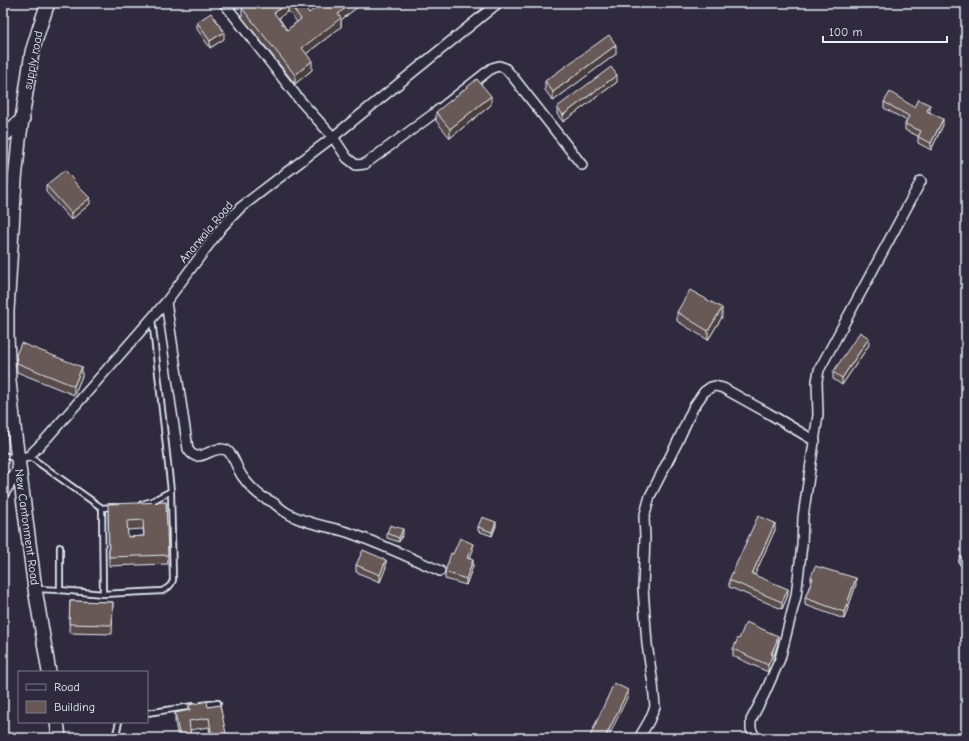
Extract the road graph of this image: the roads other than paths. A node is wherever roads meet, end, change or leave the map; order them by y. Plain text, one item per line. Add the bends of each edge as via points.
1 (48, 3) edge
2 (224, 3) edge
3 (498, 3) edge
4 (23, 119) junction
5 (3, 136) edge
6 (334, 138) junction
7 (582, 165) dead end
8 (921, 181) dead end
9 (166, 302) junction
10 (152, 319) junction
11 (815, 441) junction
12 (3, 455) edge
13 (23, 458) junction
14 (20, 472) junction
15 (3, 491) edge
16 (170, 491) junction
17 (138, 505) edge
18 (120, 507) edge
19 (102, 508) junction
20 (60, 547) dead end
21 (440, 572) dead end
22 (36, 589) junction
23 (60, 590) junction
24 (103, 594) junction
25 (49, 671) edge
26 (218, 703) dead end
27 (148, 713) edge
28 (57, 723) edge
29 (119, 723) edge
30 (59, 738) edge
31 (115, 738) edge
32 (639, 738) edge
33 (757, 738) edge

1 - 4 street, supply road via 32,52
2 - 6 street via 298,98
3 - 6 street, Anarwala Road
4 - 5 street
4 - 13 street, New Cantonment Road via 15,180 7,336 15,436
6 - 7 street via 347,158 356,165 365,164 492,68 499,66 506,68 514,77
6 - 9 street, Anarwala Road via 240,208 222,227
8 - 11 street via 819,370
9 - 10 street, Anarwala Road
9 - 21 street via 190,453 199,457 214,450 227,451 252,488 288,514 300,520 347,532 406,555
10 - 13 street, Anarwala Road via 46,439
10 - 16 lane
11 - 32 street via 723,388 715,386 704,392 693,408 650,496 644,518 643,588 655,707
11 - 33 street via 803,517 796,596 780,659 751,720 751,729
12 - 13 lane
13 - 14 street, New Cantonment Road
13 - 19 lane
14 - 15 street via 11,479
14 - 22 street, New Cantonment Road
16 - 17 lane
16 - 24 lane via 172,584 162,591
18 - 19 lane
19 - 24 lane
20 - 23 lane
22 - 23 lane
22 - 25 street, New Cantonment Road
23 - 24 lane
26 - 27 lane
28 - 30 street
29 - 31 lane

